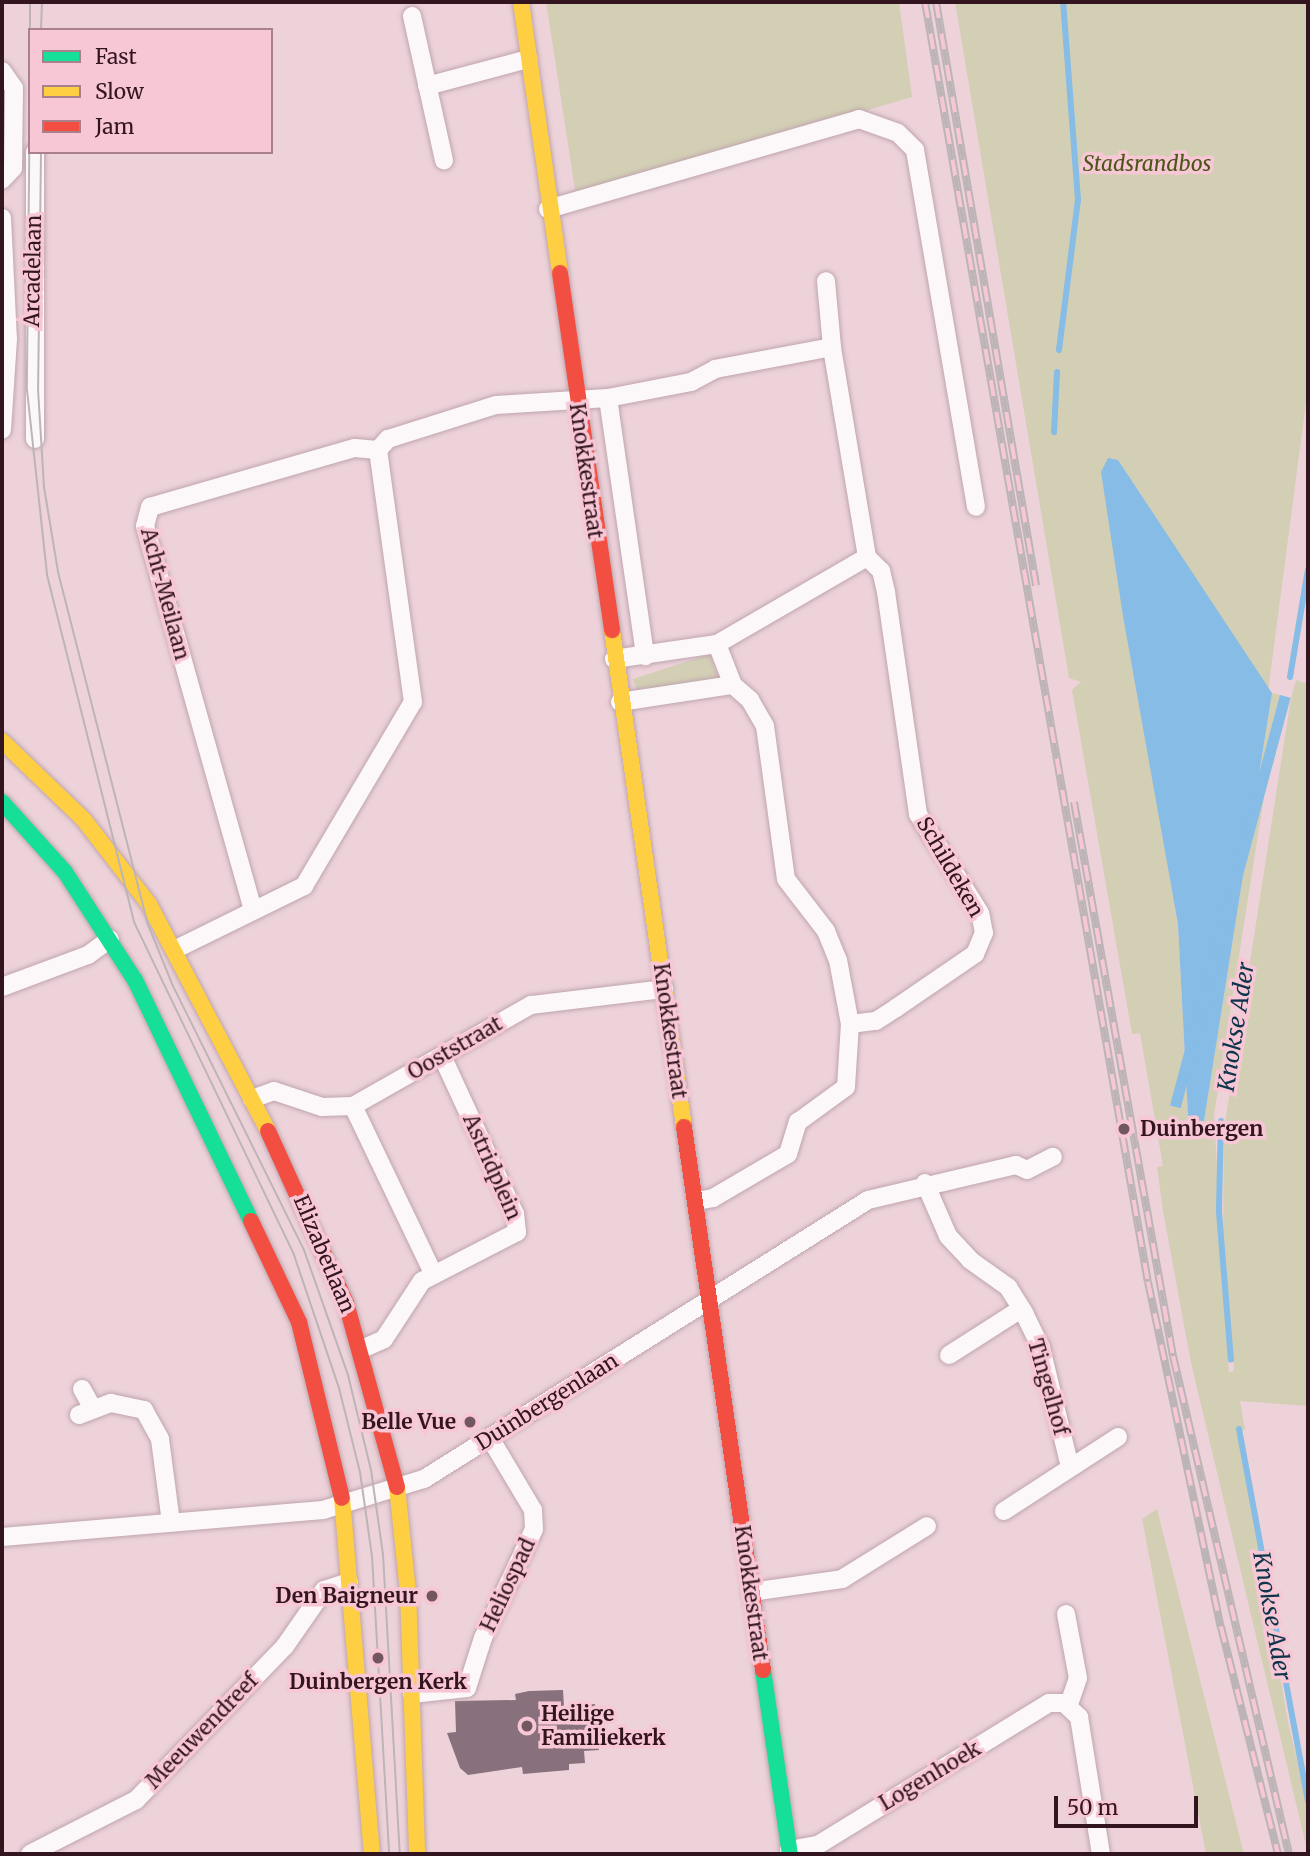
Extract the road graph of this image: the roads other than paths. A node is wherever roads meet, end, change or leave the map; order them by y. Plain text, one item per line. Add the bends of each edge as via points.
1 (521, 2) edge
2 (412, 16) dead end
3 (528, 59) junction
4 (2, 71) edge
5 (427, 86) junction
6 (35, 154) edge
7 (444, 160) dead end
8 (2, 180) edge
9 (548, 209) junction
10 (2, 218) edge
11 (826, 281) dead end
12 (832, 347) junction
13 (36, 389) junction
14 (6, 392) junction
15 (608, 398) junction
16 (576, 402) junction
17 (2, 430) edge
18 (35, 439) dead end
19 (378, 450) junction
20 (976, 507) dead end
21 (867, 557) junction
22 (717, 644) junction
23 (645, 656) junction
24 (614, 659) junction
25 (733, 685) junction
26 (620, 702) junction
27 (2, 741) edge
28 (2, 802) edge
29 (253, 910) junction
30 (110, 939) junction
31 (176, 949) junction
32 (2, 987) edge
33 (664, 989) junction
34 (850, 1024) junction
35 (442, 1056) junction
36 (252, 1100) junction
37 (353, 1106) junction
38 (1053, 1157) dead end
39 (925, 1183) junction
40 (696, 1201) junction
41 (434, 1275) junction
42 (710, 1298) junction
43 (1021, 1309) junction
44 (362, 1349) junction
45 (949, 1355) dead end
46 (82, 1389) dead end
47 (1118, 1437) dead end
48 (490, 1438) junction
49 (1070, 1467) junction
50 (397, 1486) junction
51 (343, 1504) junction
52 (1004, 1511) dead end
53 (171, 1521) junction
54 (927, 1526) dead end
55 (2, 1537) edge
56 (349, 1582) junction
57 (751, 1592) junction
58 (1066, 1614) dead end
59 (412, 1694) junction
60 (1069, 1704) junction
61 (790, 1852) edge
62 (30, 1854) edge
63 (372, 1854) edge
64 (417, 1854) edge
65 (1101, 1854) edge

1 - 3 main road, Knokkestraat
2 - 5 street
3 - 5 street
3 - 9 main road, Knokkestraat
4 - 8 street via 14,88 13,167
5 - 7 street
6 - 13 street, Arcadelaan
9 - 16 main road, Knokkestraat
9 - 20 street via 859,119 898,133 915,150
10 - 14 street, Arcadelaan
11 - 12 street, Schildeken
12 - 15 street via 715,369 691,382
12 - 21 street, Schildeken
13 - 14 street
13 - 18 street, Arcadelaan
14 - 17 street, Arcadelaan
15 - 16 street
15 - 23 street, Knokkestraat
16 - 19 street, Acht-Meilaan via 496,405 388,439
16 - 24 main road, Knokkestraat
19 - 29 street via 413,702 304,886
19 - 29 street, Acht-Meilaan via 341,451 155,504 145,515
21 - 22 street
21 - 34 street, Schildeken via 881,571 886,592 918,814 980,913 984,933 975,954 896,1008 876,1021
22 - 23 street
22 - 25 street
23 - 24 street
24 - 26 main road, Knokkestraat
25 - 26 street
25 - 34 street via 765,726 786,879 826,931 838,960
26 - 33 main road, Knokkestraat
27 - 31 main road, Elizabetlaan via 117,859
28 - 30 main road via 65,872
29 - 31 street
30 - 32 street via 88,955
30 - 51 main road via 161,1030 279,1274 319,1392
31 - 36 main road, Elizabetlaan
33 - 35 street, Ooststraat via 531,1005
33 - 40 main road, Knokkestraat
34 - 40 street via 846,1087 798,1122 788,1154 713,1198
35 - 37 street, Ooststraat
35 - 41 street, Astridplein via 519,1225 517,1232
36 - 37 street, Ooststraat via 274,1091 322,1107
36 - 44 main road, Elizabetlaan via 325,1249
37 - 41 street
38 - 39 street, Duinbergenlaan via 1027,1170 1016,1165
39 - 42 street, Duinbergenlaan via 869,1200
39 - 43 street, Tingelhof via 948,1236 970,1260 1008,1287
40 - 42 main road, Knokkestraat
41 - 44 street, Astridplein via 422,1281 384,1339
42 - 48 street, Duinbergenlaan
42 - 57 main road, Knokkestraat
43 - 45 street, Tingelhof
43 - 49 street, Tingelhof via 1041,1348
44 - 50 main road, Elizabetlaan
46 - 53 street via 86,1411 130,1403 153,1422
47 - 49 street, Tingelhof
48 - 50 street, Duinbergenlaan via 424,1479
48 - 59 street, Heliospad via 527,1497 534,1529 483,1638 467,1688
49 - 52 street, Tingelhof
50 - 51 street, Duinbergenlaan
50 - 59 main road, Elizabetlaan
51 - 53 street, Duinbergenlaan
51 - 56 main road
53 - 55 street, Duinbergenlaan
54 - 57 street via 842,1578
56 - 62 street, Meeuwendreef via 324,1590 285,1646 136,1800
56 - 63 main road
57 - 61 main road, Knokkestraat
58 - 60 street via 1078,1678
59 - 64 main road, Elizabetlaan
60 - 61 street, Logenhoek via 1049,1703 818,1845
60 - 65 street via 1079,1717

